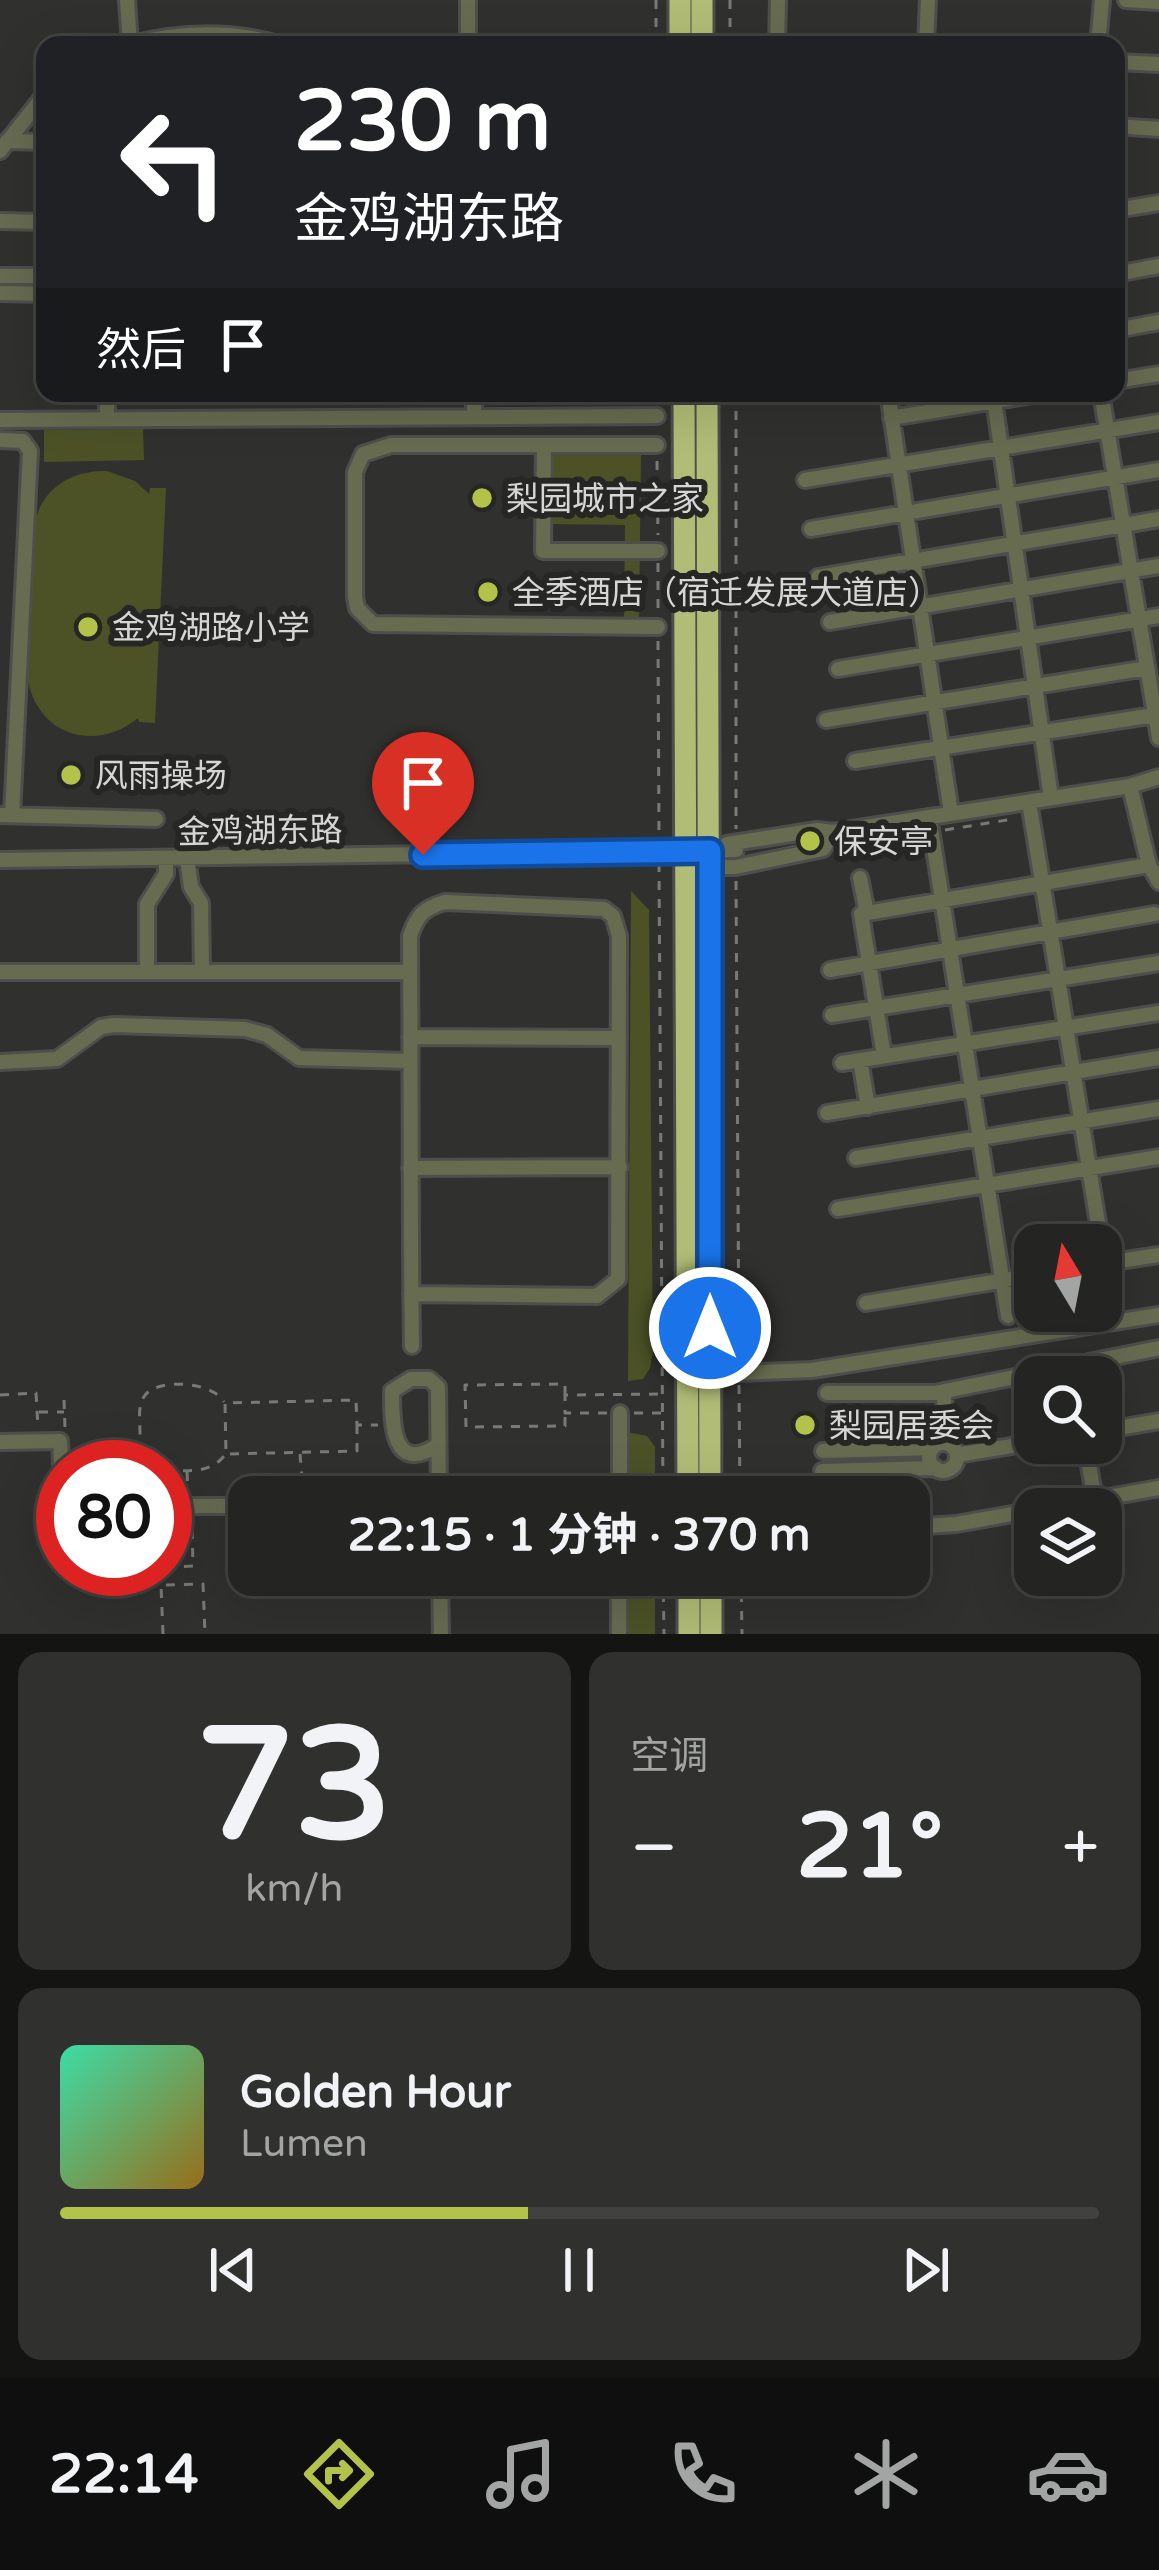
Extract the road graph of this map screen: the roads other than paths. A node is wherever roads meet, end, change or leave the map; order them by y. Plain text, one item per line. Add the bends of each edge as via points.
1 (128, 0) edge
2 (468, 0) edge
3 (680, 0) edge
4 (702, 0) edge
5 (778, 0) edge
6 (928, 0) edge
7 (1102, 0) edge
8 (1126, 0) edge
9 (1159, 2) edge
10 (129, 36) edge
11 (196, 36) edge
12 (234, 36) edge
13 (468, 36) edge
14 (680, 36) edge
15 (702, 36) edge
16 (777, 36) edge
17 (926, 36) edge
18 (1099, 36) edge
19 (1125, 62) edge
20 (1159, 64) edge
21 (36, 105) edge
22 (1125, 126) edge
23 (1159, 128) edge
24 (36, 143) edge
25 (3, 146) edge
26 (1159, 203) edge
27 (1125, 209) edge
28 (0, 221) edge
29 (36, 222) edge
30 (1159, 266) edge
31 (1125, 272) edge
32 (0, 276) edge
33 (36, 276) edge
34 (0, 293) edge
35 (36, 294) edge
36 (1159, 322) edge
37 (1125, 328) edge
38 (1159, 374) edge
39 (1125, 380) edge
40 (107, 402) edge
41 (474, 402) edge
42 (684, 402) edge
43 (706, 402) edge
44 (889, 402) edge
45 (969, 402) edge
46 (994, 402) edge
47 (1102, 402) edge
48 (657, 416) dead end
49 (474, 417) junction
50 (892, 418) junction
51 (106, 419) junction
52 (0, 420) edge
53 (1159, 422) edge
54 (1107, 431) junction
55 (0, 440) edge
56 (544, 445) junction
57 (657, 445) road end
58 (1000, 448) junction
59 (898, 464) junction
60 (1159, 470) edge
61 (1115, 477) junction
62 (805, 480) dead end
63 (1007, 496) junction
64 (906, 513) junction
65 (1159, 519) edge
66 (1123, 525) junction
67 (811, 530) dead end
68 (1014, 544) junction
69 (658, 551) road end
70 (913, 561) junction
71 (1159, 566) edge
72 (1131, 571) junction
73 (818, 577) dead end
74 (1021, 590) junction
75 (920, 607) junction
76 (1159, 616) edge
77 (1139, 620) junction
78 (830, 622) dead end
79 (658, 626) road end
80 (1028, 638) junction
81 (927, 654) junction
82 (838, 669) dead end
83 (1152, 676) edge
84 (1035, 686) junction
85 (934, 703) junction
86 (1155, 715) junction
87 (826, 720) dead end
88 (8, 726) edge
89 (1041, 732) junction
90 (1159, 738) edge
91 (941, 748) junction
92 (855, 761) dead end
93 (1159, 777) edge
94 (1130, 786) junction
95 (1051, 798) junction
96 (1029, 802) junction
97 (951, 813) junction
98 (6, 815) edge
99 (929, 817) junction
100 (156, 819) dead end
101 (833, 832) junction
102 (699, 854) junction
103 (736, 854) junction
104 (166, 858) junction
105 (187, 858) junction
106 (0, 860) edge
107 (1149, 865) junction
108 (860, 878) dead end
109 (1159, 882) edge
110 (1042, 883) junction
111 (942, 900) junction
112 (866, 914) junction
113 (1154, 914) dead end
114 (1050, 932) junction
115 (950, 949) junction
116 (1159, 962) edge
117 (869, 963) junction
118 (830, 970) dead end
119 (0, 972) edge
120 (147, 972) junction
121 (202, 972) junction
122 (410, 972) junction
123 (1058, 979) junction
124 (957, 995) junction
125 (876, 1008) junction
126 (1159, 1013) edge
127 (832, 1016) dead end
128 (1066, 1028) junction
129 (410, 1037) junction
130 (619, 1038) junction
131 (965, 1043) junction
132 (884, 1056) junction
133 (1159, 1058) edge
134 (860, 1060) junction
135 (410, 1061) junction
136 (0, 1062) edge
137 (842, 1063) dead end
138 (1073, 1072) junction
139 (972, 1089) junction
140 (868, 1107) junction
141 (1159, 1109) edge
142 (826, 1113) dead end
143 (1081, 1122) junction
144 (980, 1138) junction
145 (1159, 1157) edge
146 (856, 1158) dead end
147 (620, 1167) junction
148 (410, 1168) junction
149 (1089, 1168) junction
150 (987, 1185) junction
151 (838, 1209) dead end
152 (1097, 1224) edge
153 (1159, 1255) edge
154 (1122, 1261) edge
155 (1014, 1279) edge
156 (1001, 1281) junction
157 (411, 1294) junction
158 (866, 1303) dead end
159 (1159, 1315) edge
160 (1008, 1316) dead end
161 (412, 1346) dead end
162 (1159, 1348) edge
163 (710, 1374) junction
164 (944, 1391) junction
165 (826, 1393) dead end
166 (620, 1413) dead end
167 (1159, 1421) edge
168 (1122, 1427) edge
169 (36, 1441) edge
170 (0, 1442) edge
171 (439, 1445) junction
172 (939, 1446) junction
173 (1014, 1446) edge
174 (823, 1450) dead end
175 (957, 1455) junction
176 (936, 1468) junction
177 (822, 1471) dead end
178 (440, 1476) edge
179 (620, 1476) edge
180 (688, 1476) edge
181 (710, 1476) edge
182 (1159, 1488) edge
183 (1122, 1495) edge
184 (192, 1506) edge
185 (228, 1506) edge
186 (1014, 1514) edge
187 (930, 1526) edge
188 (440, 1596) edge
189 (620, 1596) edge
190 (688, 1596) edge
191 (710, 1596) edge
192 (441, 1634) edge
193 (619, 1634) edge
194 (689, 1634) edge
195 (711, 1634) edge

1 - 10 street
2 - 13 street
3 - 14 highway
4 - 15 highway
5 - 16 street
6 - 17 street
7 - 18 street
8 - 9 street
11 - 12 street
19 - 20 street
21 - 25 street
22 - 23 street
24 - 25 street
26 - 27 street
28 - 29 street
30 - 31 street
32 - 33 street
34 - 35 street
36 - 37 street
38 - 39 street
40 - 51 street
41 - 49 street
42 - 102 highway
43 - 102 highway
44 - 50 street
45 - 50 street
46 - 58 street
47 - 54 street
48 - 49 street
49 - 51 street
50 - 59 street
51 - 52 street
53 - 54 street
54 - 58 street
54 - 61 street
55 - 88 street via 23,441 30,452
56 - 57 street
56 - 69 street via 543,551
56 - 79 street via 391,445 363,454 356,472 357,608 386,626
58 - 59 street
58 - 63 street
59 - 62 street
59 - 64 street
60 - 61 street
61 - 63 street
61 - 66 street
63 - 64 street
63 - 68 street
64 - 67 street
64 - 70 street
65 - 66 street
66 - 68 street
66 - 72 street
68 - 70 street
68 - 74 street
70 - 73 street
70 - 75 street
71 - 72 street
72 - 74 street
72 - 77 street
74 - 75 street
74 - 80 street
75 - 78 street
75 - 81 street
76 - 77 street
77 - 80 street
77 - 83 street
80 - 81 street
80 - 84 street
81 - 82 street
81 - 85 street
83 - 84 street
83 - 86 street
84 - 85 street
84 - 89 street
85 - 87 street
85 - 91 street
86 - 89 street
86 - 90 street
88 - 98 street
89 - 91 street
89 - 95 street
91 - 92 street
91 - 97 street
93 - 94 street
94 - 95 street
94 - 107 street
95 - 96 street
96 - 97 street
96 - 110 street
97 - 99 street
98 - 100 street
99 - 101 street
99 - 111 street
101 - 103 street
101 - 103 street via 824,849
102 - 103 street
102 - 103 street
102 - 105 street, 金鸡湖东路
102 - 163 highway
102 - 180 highway
104 - 105 street, 金鸡湖东路
104 - 106 street, 金鸡湖东路
104 - 120 street via 166,874 147,904
105 - 121 street via 201,903
107 - 109 street
107 - 110 street
108 - 112 street
110 - 111 street
110 - 114 street
111 - 112 street
111 - 115 street
112 - 117 street
113 - 114 street
114 - 115 street
114 - 123 street
115 - 117 street
115 - 124 street
116 - 123 street
117 - 118 street
117 - 125 street
119 - 120 street
120 - 121 street
121 - 122 street
122 - 129 street
122 - 130 street via 414,923 433,905 594,906 613,916 619,936
123 - 124 street
123 - 128 street
124 - 125 street
124 - 131 street
125 - 127 street
125 - 132 street
126 - 128 street
128 - 131 street
128 - 138 street
129 - 130 street
129 - 135 street
130 - 147 street
131 - 132 street
131 - 139 street
132 - 134 street
133 - 138 street
134 - 137 street
134 - 140 street
135 - 136 street via 299,1058 244,1028 114,1025 57,1059
135 - 148 street
138 - 139 street
138 - 143 street
139 - 140 street
139 - 144 street
140 - 142 street
141 - 143 street
143 - 144 street
143 - 149 street
144 - 146 street
144 - 150 street
145 - 149 street
147 - 148 street
147 - 157 street via 620,1267 604,1294
148 - 157 street
149 - 150 street
149 - 152 street
150 - 151 street
150 - 156 street
153 - 154 street
155 - 156 street
156 - 158 street
156 - 160 street
157 - 161 street
159 - 163 street via 812,1370
162 - 164 street
163 - 181 highway
164 - 165 street
164 - 172 street
166 - 179 street
167 - 168 street
169 - 170 street
171 - 171 street via 411,1452 397,1445 392,1391 411,1379 438,1387
171 - 178 street
172 - 174 street
172 - 175 street
172 - 176 street via 930,1461
173 - 175 street
175 - 176 street via 952,1467
176 - 177 street
182 - 183 street
184 - 185 street
186 - 187 street
188 - 192 street
189 - 193 street
190 - 194 highway
191 - 195 highway

